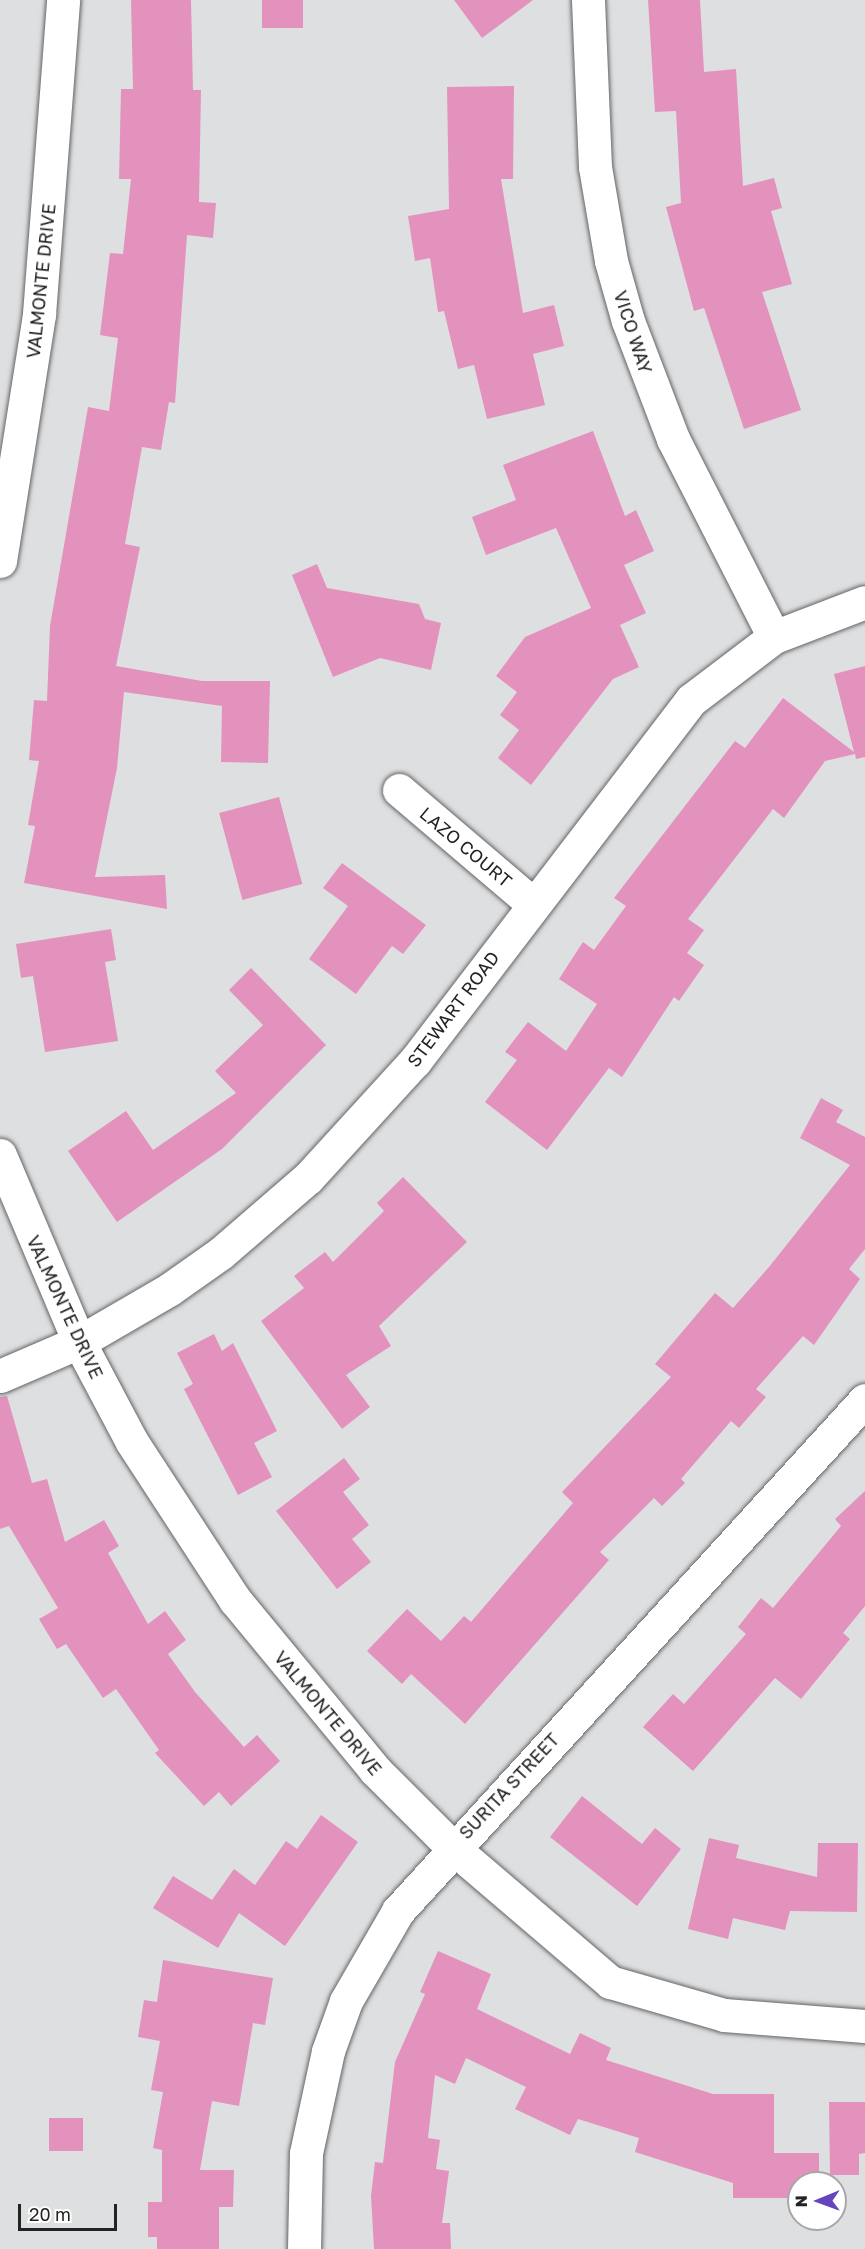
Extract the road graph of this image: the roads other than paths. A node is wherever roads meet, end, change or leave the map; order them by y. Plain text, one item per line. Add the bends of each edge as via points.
1 (63, 0) edge
2 (588, 0) edge
3 (0, 561) edge
4 (865, 602) edge
5 (774, 636) junction
6 (399, 790) dead end
7 (533, 904) junction
8 (0, 1155) edge
9 (79, 1342) junction
10 (0, 1376) edge
11 (865, 1400) edge
12 (452, 1847) junction
13 (865, 2026) edge
14 (304, 2249) edge

1 - 3 street, VALMONTE DRIVE via 39,314
2 - 5 street, VICO WAY via 595,167 611,261 628,321 673,439
4 - 5 street, STEWART ROAD
5 - 7 street, STEWART ROAD via 691,700
6 - 7 street, LAZO COURT
7 - 9 street, STEWART ROAD via 415,1061 308,1178 221,1253
8 - 9 street, VALMONTE DRIVE
9 - 10 street, STEWART ROAD
9 - 12 street, VALMONTE DRIVE via 132,1442 235,1600 312,1700
11 - 12 street, SURITA STREET
12 - 13 street, VALMONTE DRIVE via 610,1982 724,2015
12 - 14 street, SURITA STREET via 398,1911 370,1955 328,2051 306,2153

